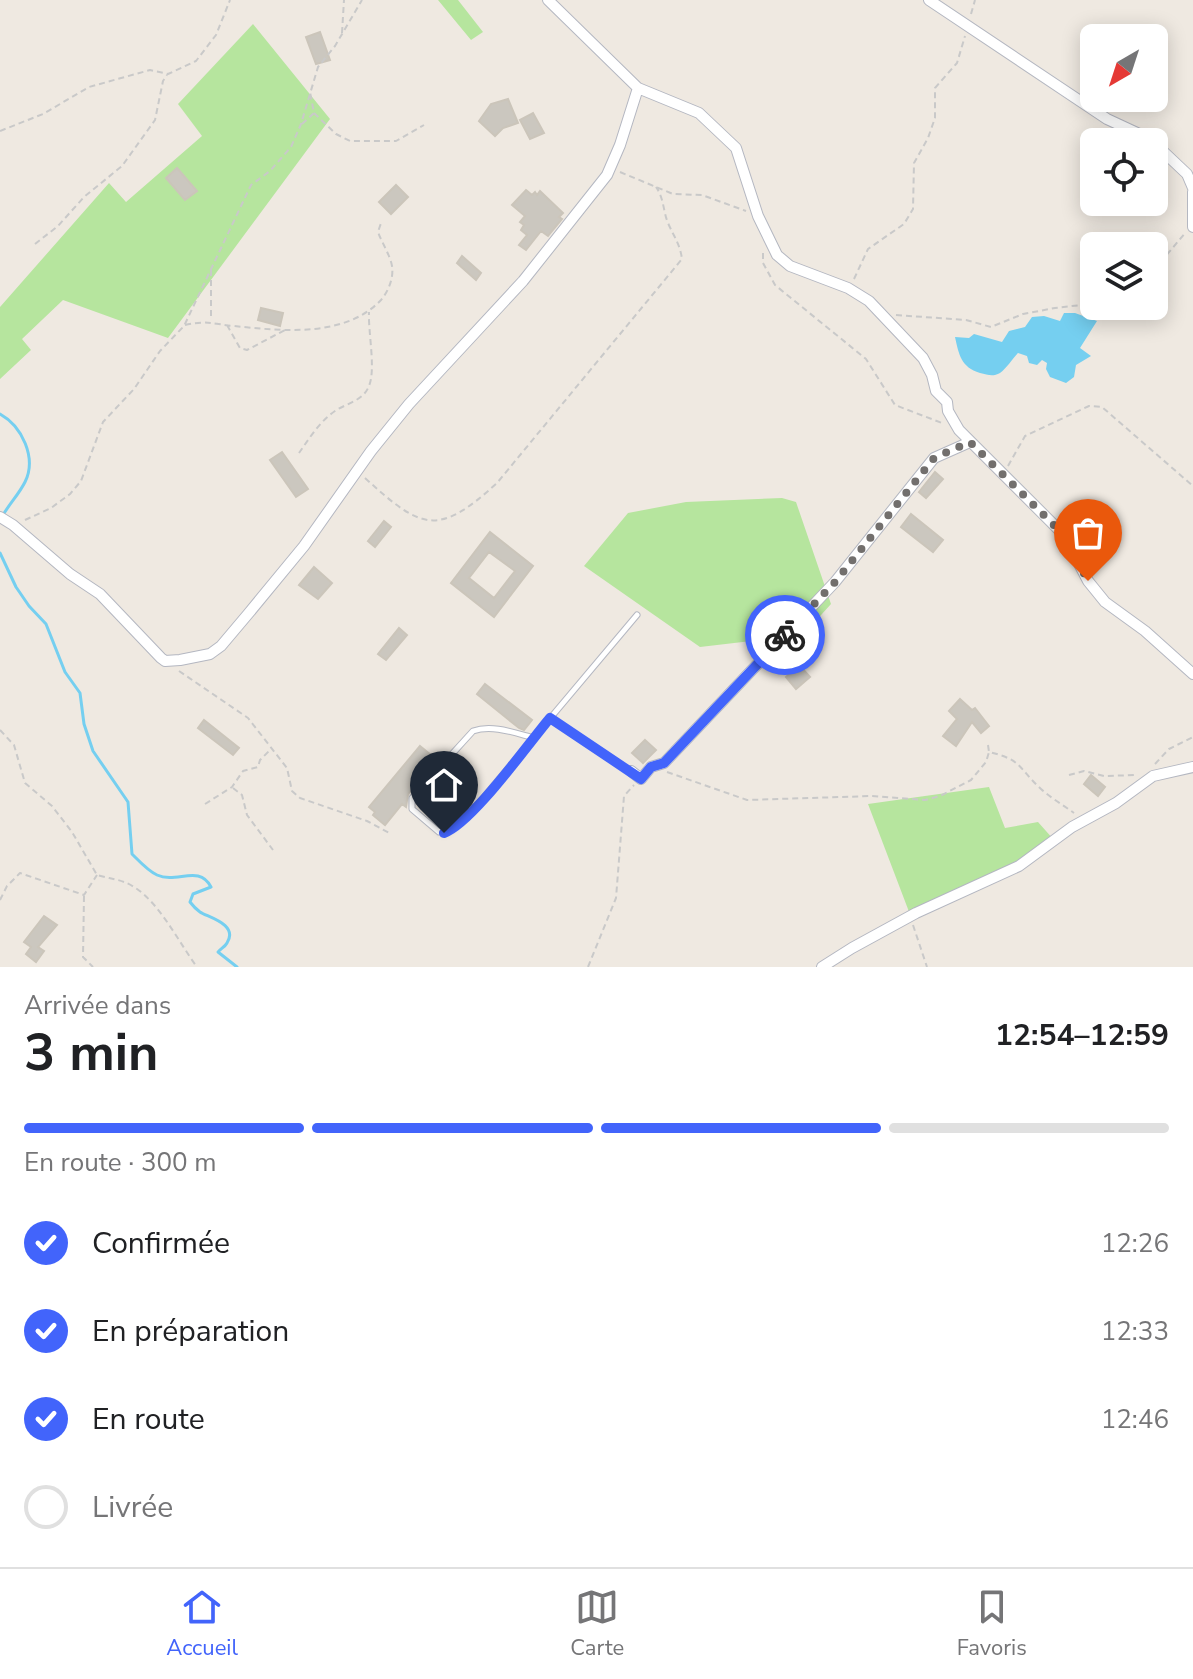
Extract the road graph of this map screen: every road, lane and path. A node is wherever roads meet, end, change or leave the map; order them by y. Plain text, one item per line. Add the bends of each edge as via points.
1 (230, 0) edge
2 (344, 0) edge
3 (362, 0) edge
4 (548, 0) edge
5 (929, 0) edge
6 (975, 0) edge
7 (967, 28) junction
8 (342, 34) junction
9 (168, 74) junction
10 (638, 88) junction
11 (310, 91) junction
12 (314, 113) junction
13 (301, 124) junction
14 (424, 125) dead end
15 (0, 131) edge
16 (607, 175) junction
17 (656, 187) junction
18 (1193, 190) edge
19 (760, 221) junction
20 (381, 223) dead end
21 (1192, 225) edge
22 (35, 244) dead end
23 (763, 252) dead end
24 (1168, 253) edge
25 (211, 269) junction
26 (848, 288) junction
27 (1080, 305) edge
28 (369, 312) junction
29 (880, 313) junction
30 (211, 321) junction
31 (227, 325) junction
32 (184, 326) junction
33 (286, 329) junction
34 (959, 430) junction
35 (970, 442) junction
36 (299, 453) dead end
37 (357, 471) junction
38 (1004, 474) junction
39 (1193, 486) edge
40 (0, 517) edge
41 (13, 525) junction
42 (637, 615) dead end
43 (165, 661) junction
44 (1193, 674) edge
45 (550, 718) junction
46 (0, 730) edge
47 (1193, 737) edge
48 (534, 738) junction
49 (988, 745) dead end
50 (271, 749) junction
51 (989, 752) junction
52 (651, 767) junction
53 (1193, 767) edge
54 (1149, 769) dead end
55 (631, 771) joint
56 (1069, 775) dead end
57 (1140, 775) dead end
58 (641, 779) junction
59 (232, 787) junction
60 (205, 804) dead end
61 (1084, 820) junction
62 (391, 834) dead end
63 (273, 850) dead end
64 (97, 875) junction
65 (84, 895) junction
66 (0, 900) edge
67 (911, 917) junction
68 (93, 967) edge
69 (197, 967) edge
70 (588, 967) edge
71 (822, 967) edge
72 (927, 967) edge

1 - 9 path via 204,52
2 - 8 path
3 - 8 path
4 - 10 street
5 - 7 street
6 - 7 path
7 - 18 street via 1107,119 1150,139 1187,174
7 - 26 path via 957,63 935,88 935,118 914,163 913,209 904,224 868,249
8 - 11 path via 318,67
9 - 15 path via 150,70 89,87
9 - 22 path via 155,120 122,166
10 - 16 street
10 - 19 street via 699,113 729,139
11 - 12 path
11 - 13 path
12 - 13 path
12 - 14 path via 350,141 396,141
13 - 25 path via 291,147 251,185
16 - 17 path via 623,172
16 - 37 street via 523,281 409,404
17 - 19 path via 740,207
17 - 37 path via 682,259 497,483 471,507 438,520 403,511
18 - 21 street
19 - 26 street via 777,255 790,266
20 - 28 path via 378,232 392,267 391,282
21 - 24 path
23 - 34 path via 775,285 873,366 895,405
25 - 30 path
25 - 32 path
26 - 29 street
27 - 29 path via 1023,314 991,327
28 - 33 path via 331,327
28 - 36 path via 369,388 320,424
29 - 34 street via 923,358
30 - 31 path
30 - 32 path
31 - 33 path
31 - 33 path via 240,348 247,350
32 - 41 path via 103,422 81,481 70,494
34 - 35 street
35 - 38 street
35 - 52 street via 934,458 835,582 664,763
37 - 43 street via 304,546 221,646 204,655
38 - 39 path via 1025,436 1089,406 1102,407
38 - 44 street via 1064,535 1105,602
40 - 41 street
41 - 43 street via 100,594
42 - 45 lane
43 - 50 path via 248,718
45 - 48 lane
45 - 55 lane
46 - 64 path via 14,745 25,783 52,806
47 - 54 path via 1169,749
48 - 48 lane via 501,730 473,731 412,798 412,809 439,832 451,830
49 - 51 path
50 - 59 path
50 - 62 path via 287,768 292,791 300,798
51 - 52 path via 971,780 925,800 747,800
51 - 61 path via 1011,757 1040,788
52 - 58 street
53 - 61 street via 1153,776
55 - 58 street
56 - 57 path
58 - 70 path via 624,796 616,898
59 - 60 path
59 - 63 path via 242,795 247,815
61 - 67 street via 1019,866
64 - 65 path
64 - 69 path via 122,881 144,896
65 - 66 path via 20,873
65 - 68 path via 83,957
67 - 71 street
67 - 72 path

